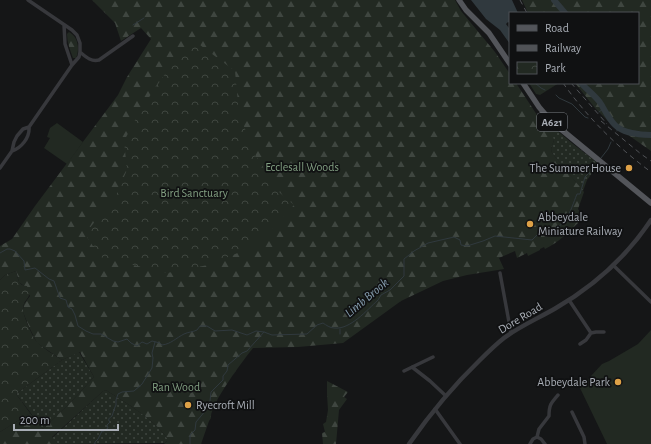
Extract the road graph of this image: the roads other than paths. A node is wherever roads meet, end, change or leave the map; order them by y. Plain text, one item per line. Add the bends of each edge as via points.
1 (28, 0) edge
2 (459, 0) edge
3 (64, 25) junction
4 (133, 36) dead end
5 (80, 52) junction
6 (509, 63) edge
7 (72, 65) junction
8 (524, 84) edge
9 (29, 127) junction
10 (12, 151) junction
11 (0, 168) edge
12 (651, 203) edge
13 (651, 220) edge
14 (613, 265) junction
15 (500, 273) dead end
16 (569, 300) junction
17 (651, 302) edge
18 (511, 332) junction
19 (604, 332) dead end
20 (591, 333) junction
21 (580, 344) dead end
22 (433, 357) dead end
23 (412, 367) junction
24 (404, 371) dead end
25 (558, 395) dead end
26 (446, 396) junction
27 (435, 409) junction
28 (572, 412) dead end
29 (537, 437) junction
30 (409, 444) edge
31 (460, 444) edge
32 (530, 444) edge
33 (544, 444) edge
34 (585, 444) edge

1 - 3 street
2 - 6 main road via 488,33
3 - 5 street via 77,35
3 - 7 street via 65,44
4 - 5 street via 99,60 91,60
5 - 7 street
7 - 9 street
8 - 12 main road, A621 via 551,121
9 - 10 street via 17,136
9 - 10 street via 21,147
10 - 11 street
13 - 14 street, Dore Road
14 - 16 street, Dore Road
14 - 17 street
15 - 18 street
16 - 18 street, Dore Road
16 - 20 street
18 - 26 street, Dore Road via 470,369
19 - 20 street
20 - 21 street
22 - 23 street
23 - 24 street
23 - 26 street
25 - 29 street via 550,405 549,416 539,429
26 - 27 street, Dore Road
27 - 30 street, Dore Road
27 - 31 street
28 - 34 street
29 - 32 street
29 - 33 street

